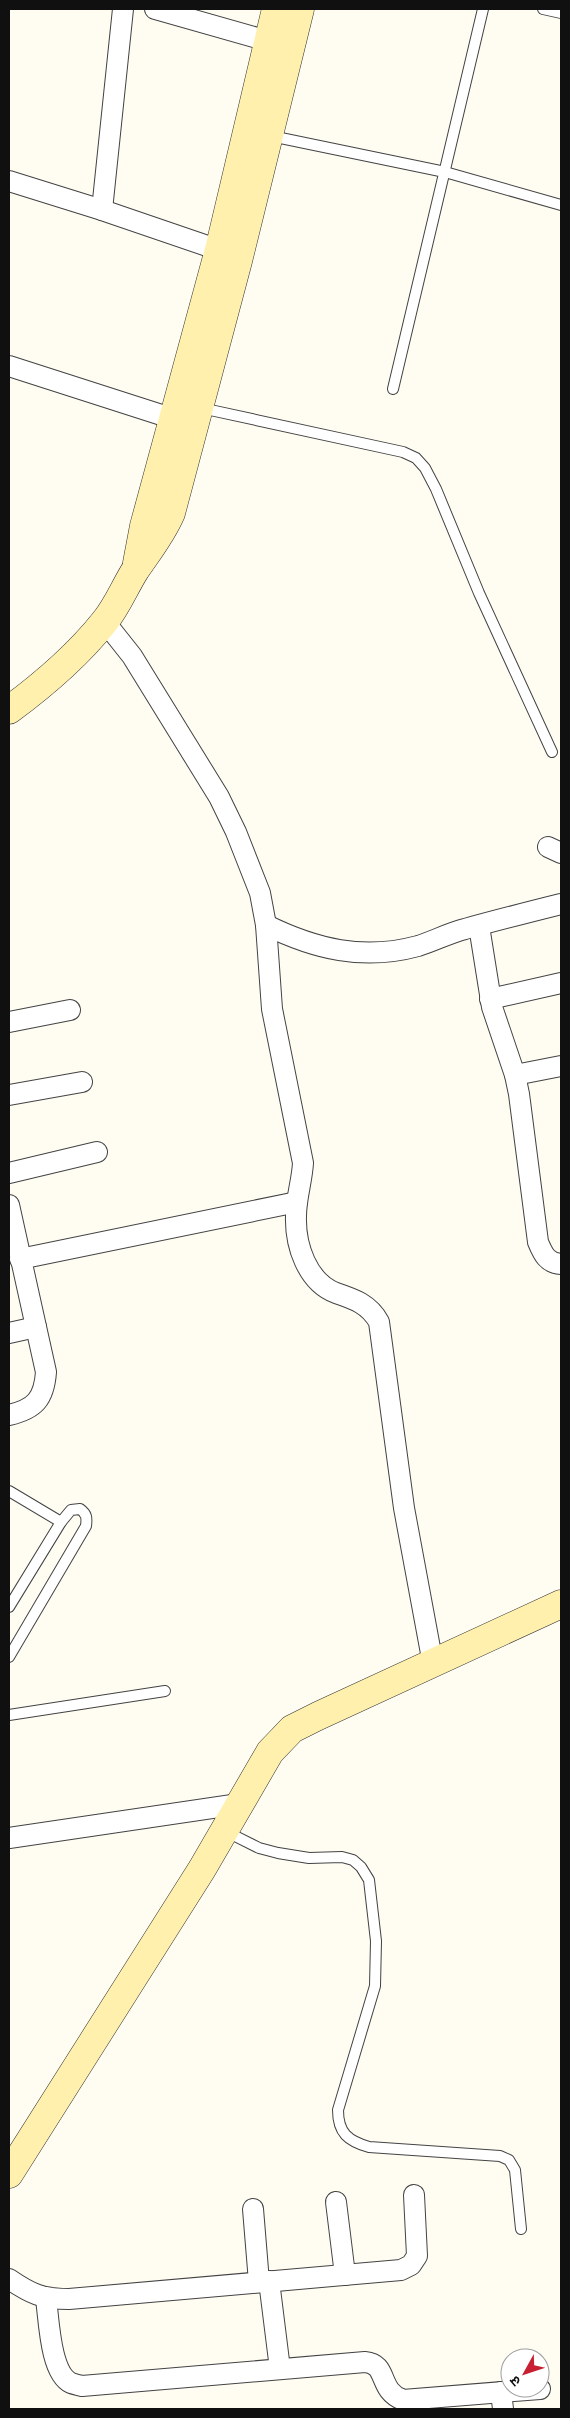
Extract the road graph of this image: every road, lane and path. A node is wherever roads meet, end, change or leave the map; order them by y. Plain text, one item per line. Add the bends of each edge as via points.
1 (123, 9) edge
2 (154, 9) edge
3 (276, 9) edge
4 (300, 9) edge
5 (483, 9) edge
6 (543, 9) edge
7 (561, 13) edge
8 (268, 41) junction
9 (259, 133) junction
10 (445, 172) junction
11 (9, 181) edge
12 (561, 205) edge
13 (102, 210) junction
14 (219, 250) junction
15 (9, 366) edge
16 (393, 389) dead end
17 (201, 408) junction
18 (174, 419) junction
19 (136, 569) junction
20 (104, 622) junction
21 (9, 710) edge
22 (552, 752) dead end
23 (561, 904) edge
24 (266, 925) junction
25 (479, 926) junction
26 (561, 983) edge
27 (490, 999) junction
28 (70, 1010) dead end
29 (9, 1022) edge
30 (561, 1066) edge
31 (515, 1075) junction
32 (82, 1082) dead end
33 (9, 1095) edge
34 (97, 1152) dead end
35 (9, 1173) edge
36 (297, 1202) junction
37 (9, 1205) edge
38 (16, 1254) edge
39 (561, 1264) edge
40 (36, 1327) junction
41 (9, 1333) edge
42 (9, 1414) edge
43 (9, 1491) edge
44 (61, 1522) junction
45 (561, 1604) edge
46 (9, 1607) edge
47 (9, 1657) edge
48 (433, 1664) junction
49 (165, 1691) dead end
50 (9, 1715) edge
51 (239, 1804) junction
52 (224, 1830) junction
53 (9, 1838) edge
54 (9, 2174) edge
55 (414, 2195) dead end
56 (336, 2202) dead end
57 (253, 2209) dead end
58 (521, 2229) dead end
59 (345, 2275) junction
60 (9, 2280) edge
61 (264, 2282) junction
62 (46, 2299) junction
63 (280, 2369) junction
64 (502, 2401) edge
65 (455, 2402) edge

1 - 13 street
2 - 8 street
3 - 8 street
4 - 9 street
5 - 10 lane
6 - 7 lane
8 - 9 street
9 - 10 lane
9 - 14 street
9 - 17 street
10 - 12 lane
10 - 16 lane
11 - 13 street
13 - 14 street
14 - 18 street
15 - 18 street
17 - 19 street via 171,513 162,534
17 - 22 lane via 403,452 416,458 436,489 479,593
18 - 19 street via 144,526
19 - 20 street via 121,599
20 - 21 street via 38,688
20 - 24 street via 132,656 219,797 260,893
23 - 25 street
24 - 25 street via 316,946 368,953 411,947
24 - 36 street via 272,1009 303,1163
25 - 27 street
26 - 27 street
27 - 31 street
28 - 29 street
30 - 31 street
31 - 39 street via 538,1242 548,1260
32 - 33 street
34 - 35 street
36 - 38 street
36 - 48 street via 296,1218 302,1253 316,1281 327,1290 360,1302 378,1322 404,1508
37 - 38 street
38 - 40 street
40 - 41 street
40 - 42 street via 46,1372 45,1386 37,1402 27,1411
43 - 44 lane
44 - 46 lane
44 - 47 lane via 71,1510 80,1509 87,1518 86,1526
45 - 48 street
48 - 51 street via 292,1729 270,1752
49 - 50 lane
51 - 52 street
51 - 53 street
52 - 54 street
52 - 58 lane via 259,1848 309,1858 342,1857 361,1867 369,1880 376,1941 375,1986 338,2110 341,2130 354,2143 369,2147 500,2156 509,2160 515,2170
55 - 59 street via 418,2245 417,2256 411,2265 401,2270
56 - 59 street
57 - 61 street
59 - 61 street
60 - 62 street
61 - 62 street
61 - 63 street
62 - 63 street via 59,2370 69,2382 82,2386
63 - 65 street via 373,2362 389,2391 403,2400
64 - 65 street

